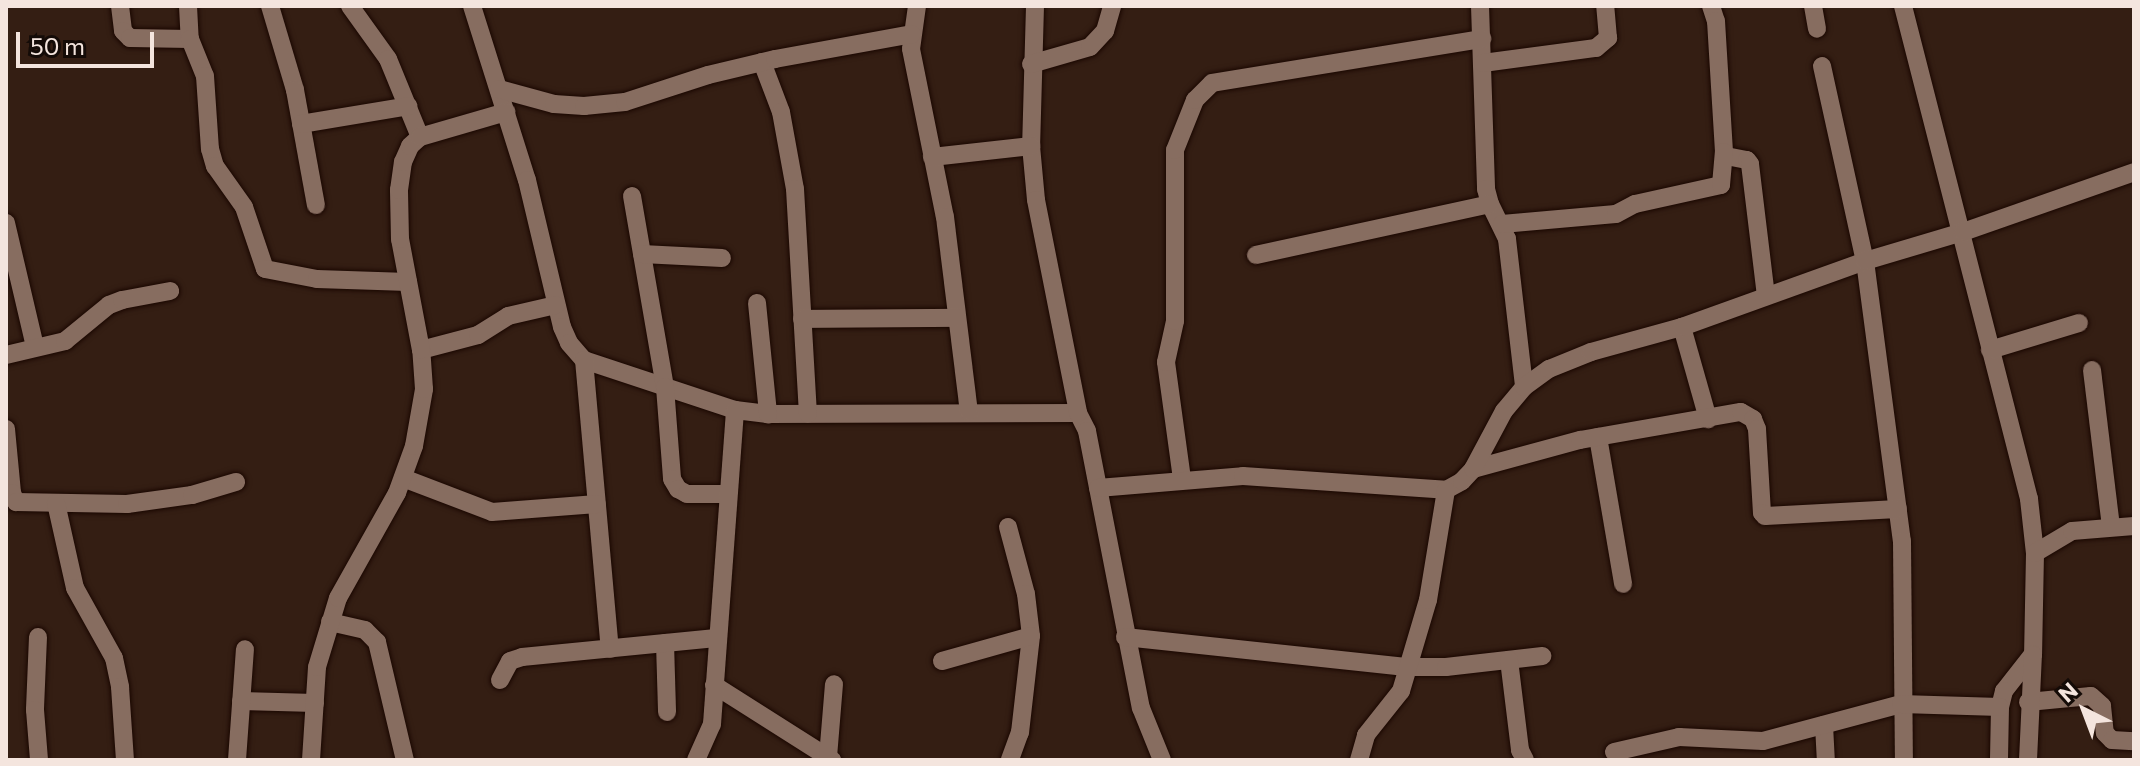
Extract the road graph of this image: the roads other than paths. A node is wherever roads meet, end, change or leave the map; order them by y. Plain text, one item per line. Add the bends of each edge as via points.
1 (120, 6) edge
2 (188, 6) edge
3 (270, 6) edge
4 (350, 6) edge
5 (473, 6) edge
6 (917, 6) edge
7 (1035, 6) edge
8 (1112, 6) edge
9 (1480, 6) edge
10 (1605, 6) edge
11 (1711, 6) edge
12 (1813, 6) edge
13 (1903, 6) edge
14 (1817, 29) dead end
15 (912, 34) junction
16 (190, 39) junction
17 (1482, 39) junction
18 (762, 62) junction
19 (1483, 63) junction
20 (1031, 64) junction
21 (1822, 66) dead end
22 (499, 89) junction
23 (408, 106) junction
24 (506, 112) junction
25 (301, 124) junction
26 (420, 137) junction
27 (1031, 146) junction
28 (1724, 152) junction
29 (932, 157) junction
30 (2134, 172) edge
31 (632, 196) dead end
32 (1490, 204) junction
33 (316, 205) dead end
34 (6, 223) edge
35 (1502, 224) junction
36 (1963, 232) junction
37 (642, 254) junction
38 (1256, 255) dead end
39 (722, 258) dead end
40 (1865, 261) junction
41 (408, 282) junction
42 (170, 291) dead end
43 (1766, 296) junction
44 (757, 303) dead end
45 (556, 305) junction
46 (957, 318) junction
47 (802, 319) junction
48 (2079, 323) dead end
49 (1682, 327) junction
50 (35, 347) junction
51 (421, 350) junction
52 (1990, 350) junction
53 (6, 355) edge
54 (584, 360) junction
55 (2092, 370) dead end
56 (665, 387) junction
57 (1524, 387) junction
58 (735, 410) junction
59 (969, 412) junction
60 (1078, 413) junction
61 (768, 414) junction
62 (808, 414) junction
63 (1708, 419) junction
64 (6, 429) edge
65 (1598, 437) junction
66 (1473, 469) junction
67 (403, 478) junction
68 (1182, 479) junction
69 (236, 482) dead end
70 (1098, 488) junction
71 (1446, 490) junction
72 (728, 494) junction
73 (56, 503) junction
74 (597, 504) junction
75 (1898, 509) junction
76 (2134, 526) edge
77 (1008, 527) dead end
78 (2111, 527) junction
79 (2035, 553) junction
80 (1623, 584) dead end
81 (330, 622) junction
82 (1031, 636) junction
83 (38, 637) dead end
84 (1125, 637) junction
85 (716, 638) junction
86 (665, 643) junction
87 (245, 649) dead end
88 (610, 649) junction
89 (1542, 656) dead end
90 (2030, 658) junction
91 (1509, 660) junction
92 (942, 661) dead end
93 (1408, 667) junction
94 (500, 680) dead end
95 (834, 684) dead end
96 (714, 685) junction
97 (241, 701) junction
98 (2028, 702) junction
99 (315, 703) junction
100 (1901, 704) junction
101 (2000, 707) junction
102 (667, 712) dead end
103 (1824, 725) junction
104 (2134, 741) edge
105 (1614, 752) dead end
106 (830, 759) edge
107 (39, 760) edge
108 (125, 760) edge
109 (237, 760) edge
110 (311, 760) edge
111 (405, 760) edge
112 (696, 760) edge
113 (1010, 760) edge
114 (1162, 760) edge
115 (1359, 760) edge
116 (1525, 760) edge
117 (1826, 760) edge
118 (1904, 760) edge
119 (1999, 760) edge
120 (2028, 760) edge

1 - 16 street via 123,31 130,38
2 - 16 street
3 - 25 street
4 - 23 street via 388,59
5 - 22 street
6 - 15 street
7 - 20 street
8 - 20 street via 1105,31 1090,47
9 - 17 street
10 - 19 street via 1608,38 1596,48
11 - 28 street
12 - 14 street
13 - 36 street
15 - 18 street
15 - 29 street
16 - 41 street via 205,76 215,166 244,207 265,269 317,279
17 - 19 street
17 - 68 street via 1212,83 1195,100 1175,150 1175,321 1166,362
18 - 22 street via 625,102 554,104
18 - 47 street via 781,112 795,189
19 - 32 street
20 - 27 street
21 - 40 street
22 - 24 street
23 - 25 street
23 - 26 street
24 - 26 street
24 - 45 street via 541,231
25 - 33 street
26 - 41 street via 403,162 399,190
27 - 29 street
27 - 60 street via 1036,200
28 - 35 street via 1721,185 1635,204 1616,214
28 - 43 street via 1750,164
29 - 46 street
30 - 36 street
31 - 37 street
32 - 35 street
32 - 38 street
34 - 50 street
35 - 57 street via 1512,266
36 - 40 street
36 - 52 street
37 - 39 street
37 - 56 street
40 - 43 street
40 - 75 street
41 - 51 street
42 - 50 street via 109,305 65,341
43 - 49 street
44 - 61 street
45 - 51 street via 508,316 478,335
45 - 54 street via 569,343
46 - 47 street
46 - 59 street
47 - 62 street
48 - 52 street
49 - 57 street via 1591,352 1549,369
49 - 63 street
50 - 53 street
51 - 67 street via 424,389
52 - 79 street via 2029,499
54 - 56 street
54 - 74 street
55 - 78 street
56 - 58 street
56 - 72 street via 672,479 687,494
57 - 66 street via 1504,411
58 - 61 street
58 - 72 street
59 - 60 street
59 - 62 street
60 - 70 street via 1087,431
61 - 62 street
63 - 65 street
63 - 75 street via 1741,412 1753,419 1765,516
64 - 73 street via 13,498
65 - 66 street
65 - 80 street
66 - 71 street
67 - 74 street via 492,512
67 - 81 street
68 - 70 street
68 - 71 street via 1274,477
69 - 73 street via 154,501
70 - 84 street
71 - 93 street via 1438,554
72 - 85 street
73 - 108 street via 75,588 114,658
74 - 88 street
75 - 100 street via 1905,569
76 - 78 street
77 - 82 street
78 - 79 street via 2072,531
79 - 90 street
81 - 99 street via 317,667
81 - 111 street via 365,630 377,642
82 - 92 street
82 - 113 street via 1020,732
83 - 107 street
84 - 93 street
84 - 114 street via 1141,708
85 - 86 street
85 - 96 street
86 - 88 street
86 - 102 street
87 - 97 street
88 - 94 street via 510,661
89 - 91 street
90 - 98 street
90 - 101 street via 2011,679
91 - 93 street
91 - 116 street
93 - 115 street via 1401,691 1366,735
95 - 106 street
96 - 106 street
96 - 112 street via 712,724
97 - 99 street
97 - 109 street
98 - 104 street via 2091,696 2102,706 2105,733 2112,740
98 - 120 street
99 - 110 street
100 - 101 street
100 - 103 street
100 - 118 street
101 - 119 street
103 - 105 street via 1763,741 1679,737
103 - 117 street

